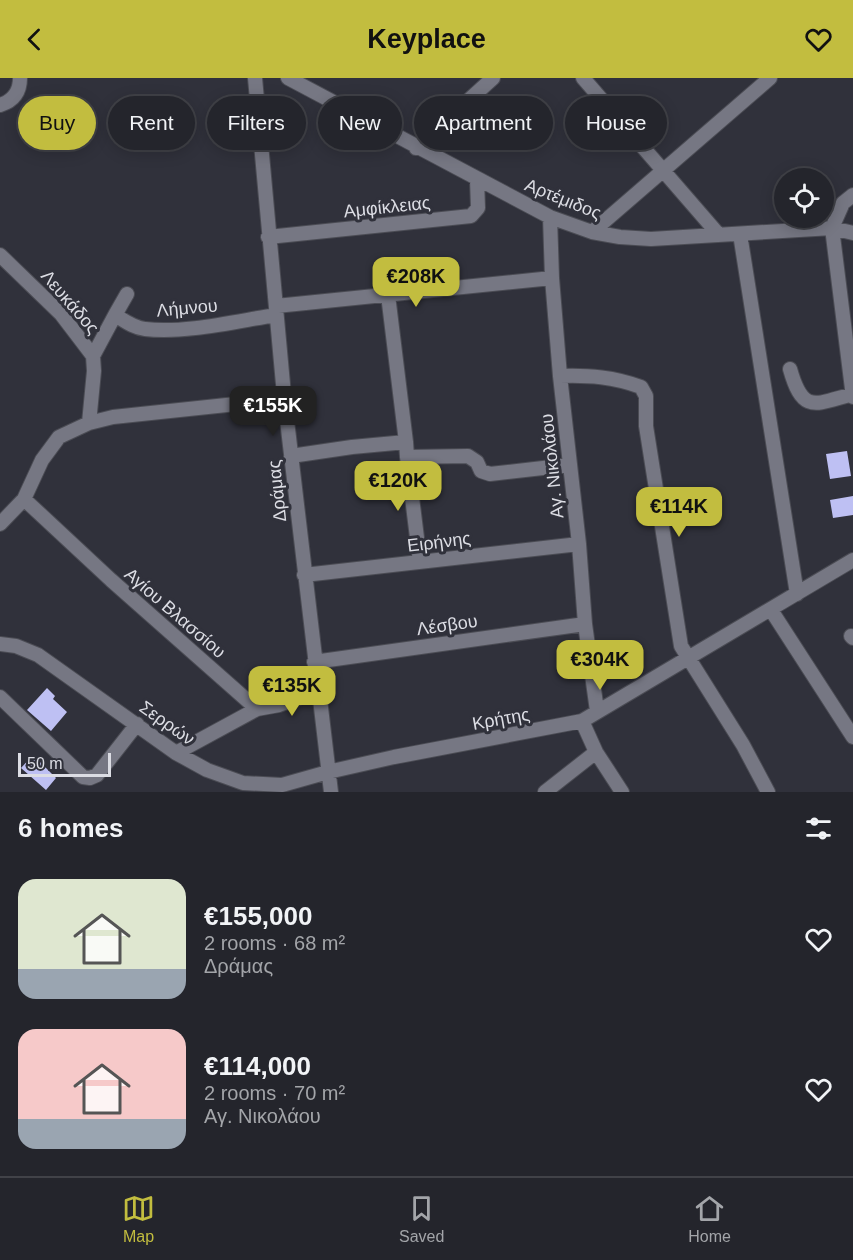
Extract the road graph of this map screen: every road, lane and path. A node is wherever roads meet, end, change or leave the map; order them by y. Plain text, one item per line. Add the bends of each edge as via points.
1 (20, 78) edge
2 (255, 78) edge
3 (288, 78) edge
4 (493, 78) edge
5 (583, 78) edge
6 (770, 78) edge
7 (473, 96) edge
8 (0, 105) edge
9 (414, 147) edge
10 (420, 150) edge
11 (664, 170) junction
12 (477, 180) junction
13 (853, 195) edge
14 (550, 217) junction
15 (834, 223) edge
16 (832, 228) junction
17 (592, 232) junction
18 (853, 233) edge
19 (740, 234) junction
20 (719, 235) junction
21 (268, 237) junction
22 (0, 255) edge
23 (552, 278) junction
24 (127, 294) dead end
25 (388, 295) junction
26 (276, 310) junction
27 (115, 315) junction
28 (93, 356) junction
29 (790, 369) dead end
30 (560, 376) junction
31 (284, 395) junction
32 (853, 396) edge
33 (89, 423) junction
34 (406, 442) junction
35 (291, 456) junction
36 (407, 458) junction
37 (569, 465) junction
38 (24, 499) junction
39 (0, 524) edge
40 (579, 544) junction
41 (853, 560) edge
42 (420, 562) junction
43 (304, 575) junction
44 (797, 594) junction
45 (771, 610) junction
46 (585, 624) junction
47 (0, 644) edge
48 (687, 658) junction
49 (314, 662) junction
50 (318, 692) junction
51 (0, 697) edge
52 (257, 709) junction
53 (597, 711) junction
54 (582, 721) junction
55 (137, 724) junction
56 (853, 737) edge
57 (596, 752) junction
58 (176, 753) junction
59 (328, 772) junction
60 (331, 792) edge
61 (545, 792) edge
62 (622, 792) edge
63 (768, 792) edge

1 - 8 street via 12,99
2 - 21 street, Δράμας
3 - 9 street, Αρτέμιδος
4 - 7 street
5 - 11 street
6 - 11 street
10 - 12 street, Αρτέμιδος
11 - 17 street
11 - 20 street
12 - 14 street, Αρτέμιδος
12 - 21 street, Αμφίκλειας via 478,208 471,216
13 - 15 street via 843,203
14 - 17 street, Αρτέμιδος
14 - 23 street, Αγ. Νικολάου
16 - 18 street, Αρτέμιδος
16 - 19 street, Αρτέμιδος
16 - 32 street
17 - 20 street, Αρτέμιδος via 651,239
19 - 20 street, Αρτέμιδος
19 - 44 street
21 - 26 street, Δράμας
22 - 28 street, Λευκάδος via 61,314
23 - 25 street, Λήμνου
23 - 30 street, Αγ. Νικολάου
24 - 27 street
25 - 26 street, Λήμνου
25 - 34 street
26 - 27 street, Λήμνου via 175,329 144,329
26 - 31 street, Δράμας
27 - 28 street
28 - 33 street, Λευκάδος
29 - 32 street via 800,395 814,404
30 - 37 street, Αγ. Νικολάου
30 - 48 street via 617,379 641,387 646,396 646,426 672,601
31 - 33 street
31 - 35 street, Δράμας
33 - 38 street via 59,437 42,460
34 - 35 street
34 - 36 street
35 - 43 street, Δράμας
36 - 37 street via 468,456 481,471 490,474
36 - 42 street
37 - 40 street, Αγ. Νικολάου
38 - 39 street
38 - 52 street, Αγίου Βλασσίου
40 - 42 street, Ειρήνης
40 - 46 street, Αγ. Νικολάου
41 - 44 street, Κρήτης
42 - 43 street, Ειρήνης
43 - 49 street, Δράμας
44 - 45 street, Κρήτης
45 - 48 street, Κρήτης
45 - 56 street
46 - 49 street, Λέσβου
46 - 53 street, Αγ. Νικολάου
47 - 55 street, Σερρών via 38,655
48 - 53 street, Κρήτης
48 - 63 street
49 - 50 street, Δράμας
50 - 52 street
50 - 59 street, Δράμας
51 - 55 street via 83,777 98,775
52 - 58 street
53 - 54 street, Κρήτης
54 - 57 street
54 - 59 street, Κρήτης
55 - 58 street, Σερρών
57 - 61 street
57 - 62 street
58 - 59 street, Σερρών via 243,783 282,785
59 - 60 street, Δράμας

